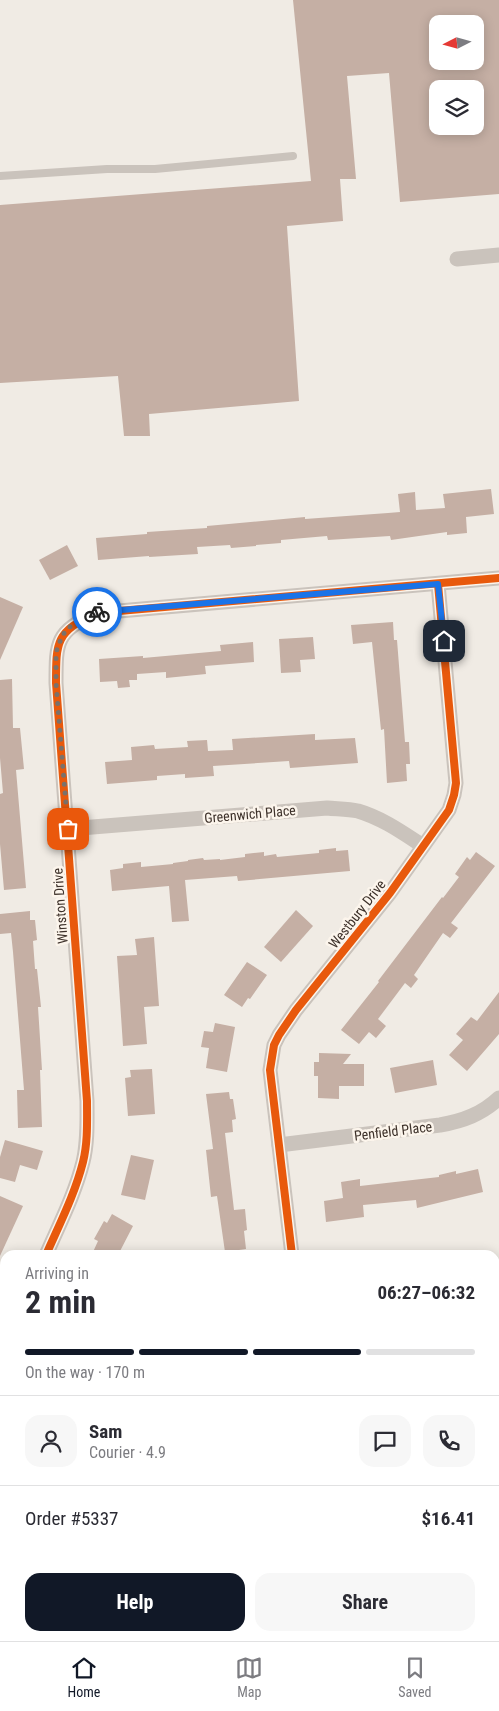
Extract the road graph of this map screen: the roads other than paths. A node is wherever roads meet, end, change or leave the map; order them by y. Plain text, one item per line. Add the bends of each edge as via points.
1 (293, 156) dead end
2 (0, 176) edge
3 (499, 254) edge
4 (457, 258) dead end
5 (499, 578) edge
6 (438, 584) junction
7 (68, 829) junction
8 (423, 846) junction
9 (499, 1098) edge
10 (279, 1145) junction
11 (48, 1250) edge
12 (291, 1250) edge

1 - 2 lane via 154,169
3 - 4 street
5 - 6 street, Winston Drive
6 - 7 street, Winston Drive via 96,612 76,622 62,636 56,652
6 - 8 street, Westbury Drive via 456,783 449,810
7 - 8 street, Greenwich Place via 327,808 368,815
7 - 11 street, Winston Drive via 87,1138 76,1185
8 - 10 street, Westbury Drive via 390,893 296,1010 274,1045 270,1070
9 - 10 street, Penfield Place via 489,1108 463,1121
10 - 12 street, Westbury Drive

